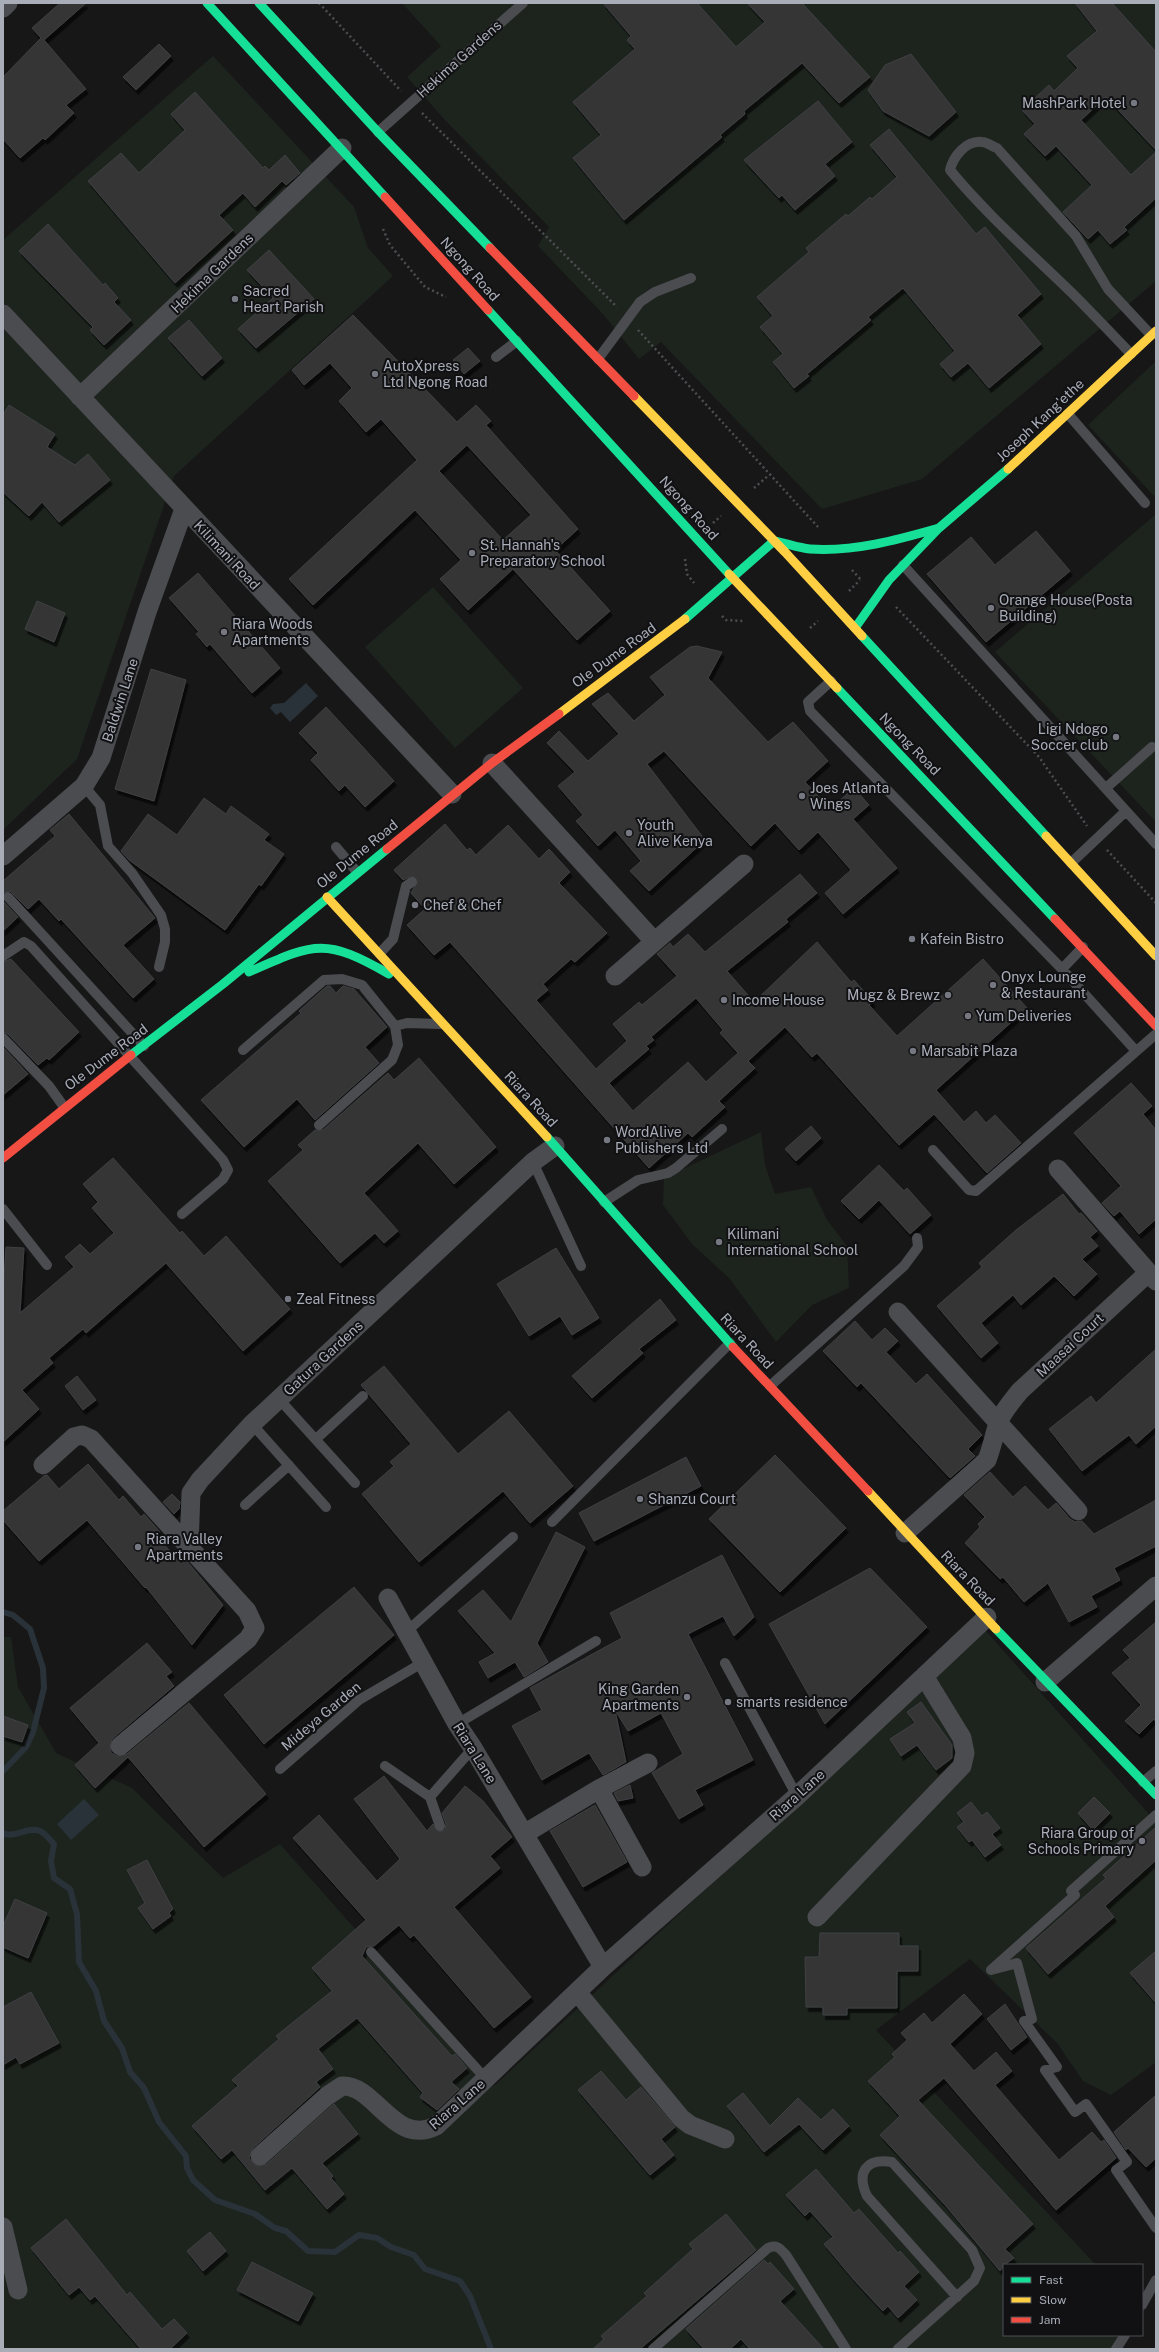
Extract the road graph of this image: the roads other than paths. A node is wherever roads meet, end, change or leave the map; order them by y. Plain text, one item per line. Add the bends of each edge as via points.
1 (8, 3) edge
2 (207, 3) edge
3 (259, 3) edge
4 (523, 3) edge
5 (3, 8) edge
6 (378, 132) junction
7 (342, 148) junction
8 (691, 278) dead end
9 (3, 314) edge
10 (1154, 333) edge
11 (517, 341) junction
12 (1131, 354) junction
13 (496, 357) dead end
14 (598, 359) junction
15 (80, 397) junction
16 (1068, 414) junction
17 (1145, 502) dead end
18 (184, 509) junction
19 (939, 528) junction
20 (774, 541) junction
21 (903, 565) junction
22 (733, 578) junction
23 (856, 628) junction
24 (831, 681) junction
25 (1152, 747) dead end
26 (492, 763) junction
27 (84, 786) junction
28 (1106, 788) junction
29 (452, 794) junction
30 (1126, 811) junction
31 (1156, 844) edge
32 (336, 847) dead end
33 (3, 856) edge
34 (1071, 863) junction
35 (744, 864) dead end
36 (357, 872) junction
37 (412, 882) dead end
38 (8, 897) dead end
39 (327, 897) junction
40 (1156, 938) edge
41 (654, 941) junction
42 (1147, 946) junction
43 (1083, 947) junction
44 (380, 953) junction
45 (3, 956) edge
46 (1156, 956) edge
47 (159, 967) dead end
48 (1062, 969) junction
49 (615, 976) dead end
50 (406, 983) junction
51 (223, 984) junction
52 (443, 1024) junction
53 (396, 1026) junction
54 (1156, 1026) edge
55 (1156, 1034) edge
56 (3, 1038) edge
57 (144, 1046) junction
58 (243, 1050) dead end
59 (1136, 1051) junction
60 (130, 1057) junction
61 (64, 1107) junction
62 (319, 1125) dead end
63 (722, 1129) dead end
64 (555, 1146) junction
65 (933, 1150) dead end
66 (3, 1158) edge
67 (533, 1162) junction
68 (1058, 1169) dead end
69 (604, 1202) junction
70 (3, 1209) edge
71 (182, 1214) dead end
72 (917, 1238) dead end
73 (48, 1265) dead end
74 (581, 1266) dead end
75 (1152, 1277) edge
76 (898, 1312) dead end
77 (730, 1343) junction
78 (770, 1386) junction
79 (363, 1396) dead end
80 (279, 1399) junction
81 (998, 1423) junction
82 (252, 1424) junction
83 (316, 1440) junction
84 (43, 1465) dead end
85 (289, 1465) junction
86 (354, 1483) dead end
87 (245, 1505) dead end
88 (326, 1507) dead end
89 (1078, 1511) dead end
90 (552, 1522) dead end
91 (905, 1533) junction
92 (513, 1537) dead end
93 (189, 1546) junction
94 (1156, 1586) edge
95 (388, 1598) dead end
96 (986, 1617) junction
97 (406, 1632) junction
98 (596, 1641) dead end
99 (422, 1663) junction
100 (725, 1663) dead end
101 (924, 1676) junction
102 (1045, 1682) junction
103 (456, 1724) junction
104 (120, 1746) dead end
105 (473, 1748) junction
106 (648, 1763) dead end
107 (385, 1766) dead end
108 (280, 1769) dead end
109 (1156, 1771) edge
110 (1143, 1782) junction
111 (599, 1789) junction
112 (1156, 1795) edge
113 (797, 1796) junction
114 (430, 1797) junction
115 (1156, 1815) edge
116 (440, 1826) dead end
117 (524, 1834) junction
118 (642, 1867) dead end
119 (817, 1917) dead end
120 (371, 1952) dead end
121 (603, 1967) junction
122 (577, 1992) junction
123 (486, 2079) junction
124 (725, 2139) dead end
125 (260, 2156) dead end
126 (3, 2227) edge
127 (1156, 2228) edge
128 (1156, 2280) edge
129 (18, 2290) dead end
130 (957, 2297) junction
131 (1143, 2303) edge
132 (1124, 2336) edge
133 (654, 2349) edge
134 (846, 2349) edge
135 (898, 2349) edge
136 (1116, 2349) edge

1 - 5 street
2 - 7 street, Ngong Road
3 - 6 street, Ngong Road
4 - 6 lane, Hekima Gardens
6 - 14 street, Ngong Road
7 - 11 street, Ngong Road
7 - 15 street, Hekima Gardens
8 - 14 lane via 655,292 640,302
9 - 15 street, Kilimani Road
10 - 12 street, Joseph Kang'ethe
10 - 12 lane via 1108,289 1076,236 997,148 982,142 970,144 953,158 950,170 961,183
11 - 13 lane
11 - 22 street, Ngong Road
12 - 16 street, Joseph Kang'ethe
14 - 20 street, Ngong Road
15 - 18 street, Kilimani Road
16 - 17 lane
16 - 19 street, Joseph Kang'ethe
18 - 27 street, Baldwin Lane via 146,612 102,758
18 - 29 street, Kilimani Road
19 - 20 street via 895,541 837,550 808,549
19 - 21 street, Joseph Kang'ethe
20 - 22 street, Ole Dume Road
20 - 23 street, Ngong Road
21 - 23 street, Joseph Kang'ethe via 878,593
21 - 28 lane
22 - 24 street, Ngong Road
22 - 26 street, Ole Dume Road via 676,627
23 - 34 street, Ngong Road
24 - 43 street, Ngong Road
24 - 48 lane via 808,702 810,711
25 - 28 lane
26 - 29 street, Ole Dume Road
26 - 41 street
27 - 33 street, Baldwin Lane
27 - 47 lane via 100,805 108,846 161,915 165,942
28 - 30 lane
29 - 36 street, Ole Dume Road
30 - 31 lane
30 - 34 lane
32 - 36 lane
34 - 42 street, Ngong Road
35 - 41 street
36 - 39 street, Ole Dume Road
37 - 44 lane via 406,886 393,939
38 - 57 lane
39 - 44 street, Riara Road
39 - 51 street, Ole Dume Road
40 - 42 lane
41 - 49 street
42 - 46 street, Ngong Road
43 - 48 lane
43 - 54 street, Ngong Road
44 - 50 street, Riara Road
45 - 60 lane via 24,942 31,946
48 - 59 lane
50 - 51 street via 358,955 332,947 311,946
50 - 52 street, Riara Road
51 - 57 street, Ole Dume Road
52 - 53 lane via 406,1023
52 - 64 street, Riara Road
53 - 58 lane via 362,985 342,979 324,980
53 - 62 lane via 398,1045 392,1060
55 - 59 lane
56 - 61 lane via 49,1086
57 - 60 street, Ole Dume Road
59 - 65 lane via 976,1191 969,1190
60 - 61 street, Ole Dume Road
60 - 71 lane via 216,1150 228,1170 223,1179
61 - 66 street, Ole Dume Road
63 - 69 lane via 668,1173 638,1180
64 - 67 street, Gatura Gardens
64 - 69 street, Riara Road
67 - 74 lane
67 - 80 street, Gatura Gardens
68 - 75 street, Maasai Court
69 - 77 street, Riara Road
70 - 73 lane
72 - 78 lane via 918,1247 904,1266
75 - 81 street, Maasai Court via 1020,1391
76 - 81 street
77 - 78 street, Riara Road
77 - 90 lane
78 - 91 street, Riara Road
79 - 83 lane
80 - 82 street, Gatura Gardens
80 - 83 lane
81 - 89 street
81 - 91 street, Maasai Court via 994,1444 987,1460
82 - 85 lane
82 - 93 street, Gatura Gardens via 200,1480 192,1493
83 - 86 lane
84 - 93 street via 74,1437 82,1435 91,1439
85 - 87 lane
85 - 88 lane
91 - 96 street, Riara Road
92 - 97 lane
93 - 104 street via 247,1611 255,1628 248,1638
94 - 102 street
95 - 97 street, Riara Lane
96 - 101 street, Riara Lane
96 - 102 street, Riara Road
97 - 99 street, Riara Lane
98 - 103 lane
99 - 103 street, Riara Lane
99 - 108 lane, Mideya Garden via 359,1700
100 - 113 lane
101 - 113 street, Riara Lane
101 - 119 street via 962,1738 965,1752 962,1766
102 - 110 street, Riara Road
103 - 105 street, Riara Lane
105 - 114 lane
105 - 117 street, Riara Lane
106 - 111 street
107 - 114 lane
109 - 110 lane
110 - 112 street, Riara Road
111 - 117 street
111 - 118 street
113 - 121 street, Riara Lane
114 - 116 lane
115 - 127 lane via 1071,1891 1075,1895 991,1970 1016,1963 1032,2019 1024,2021 1057,2067 1045,2070 1075,2112 1086,2104 1127,2162 1116,2170
117 - 121 street, Riara Lane
120 - 123 lane
121 - 122 street, Riara Lane
122 - 123 street, Riara Lane
122 - 124 street via 681,2118 690,2125
123 - 125 street, Riara Lane via 436,2126 425,2131 414,2131 389,2117 353,2087 342,2086 327,2096
126 - 129 street
128 - 131 lane
130 - 130 lane via 974,2281 980,2268 972,2250 892,2162 871,2162 863,2172 862,2185 867,2196
130 - 135 lane
132 - 136 lane
133 - 134 lane via 773,2246 786,2254

